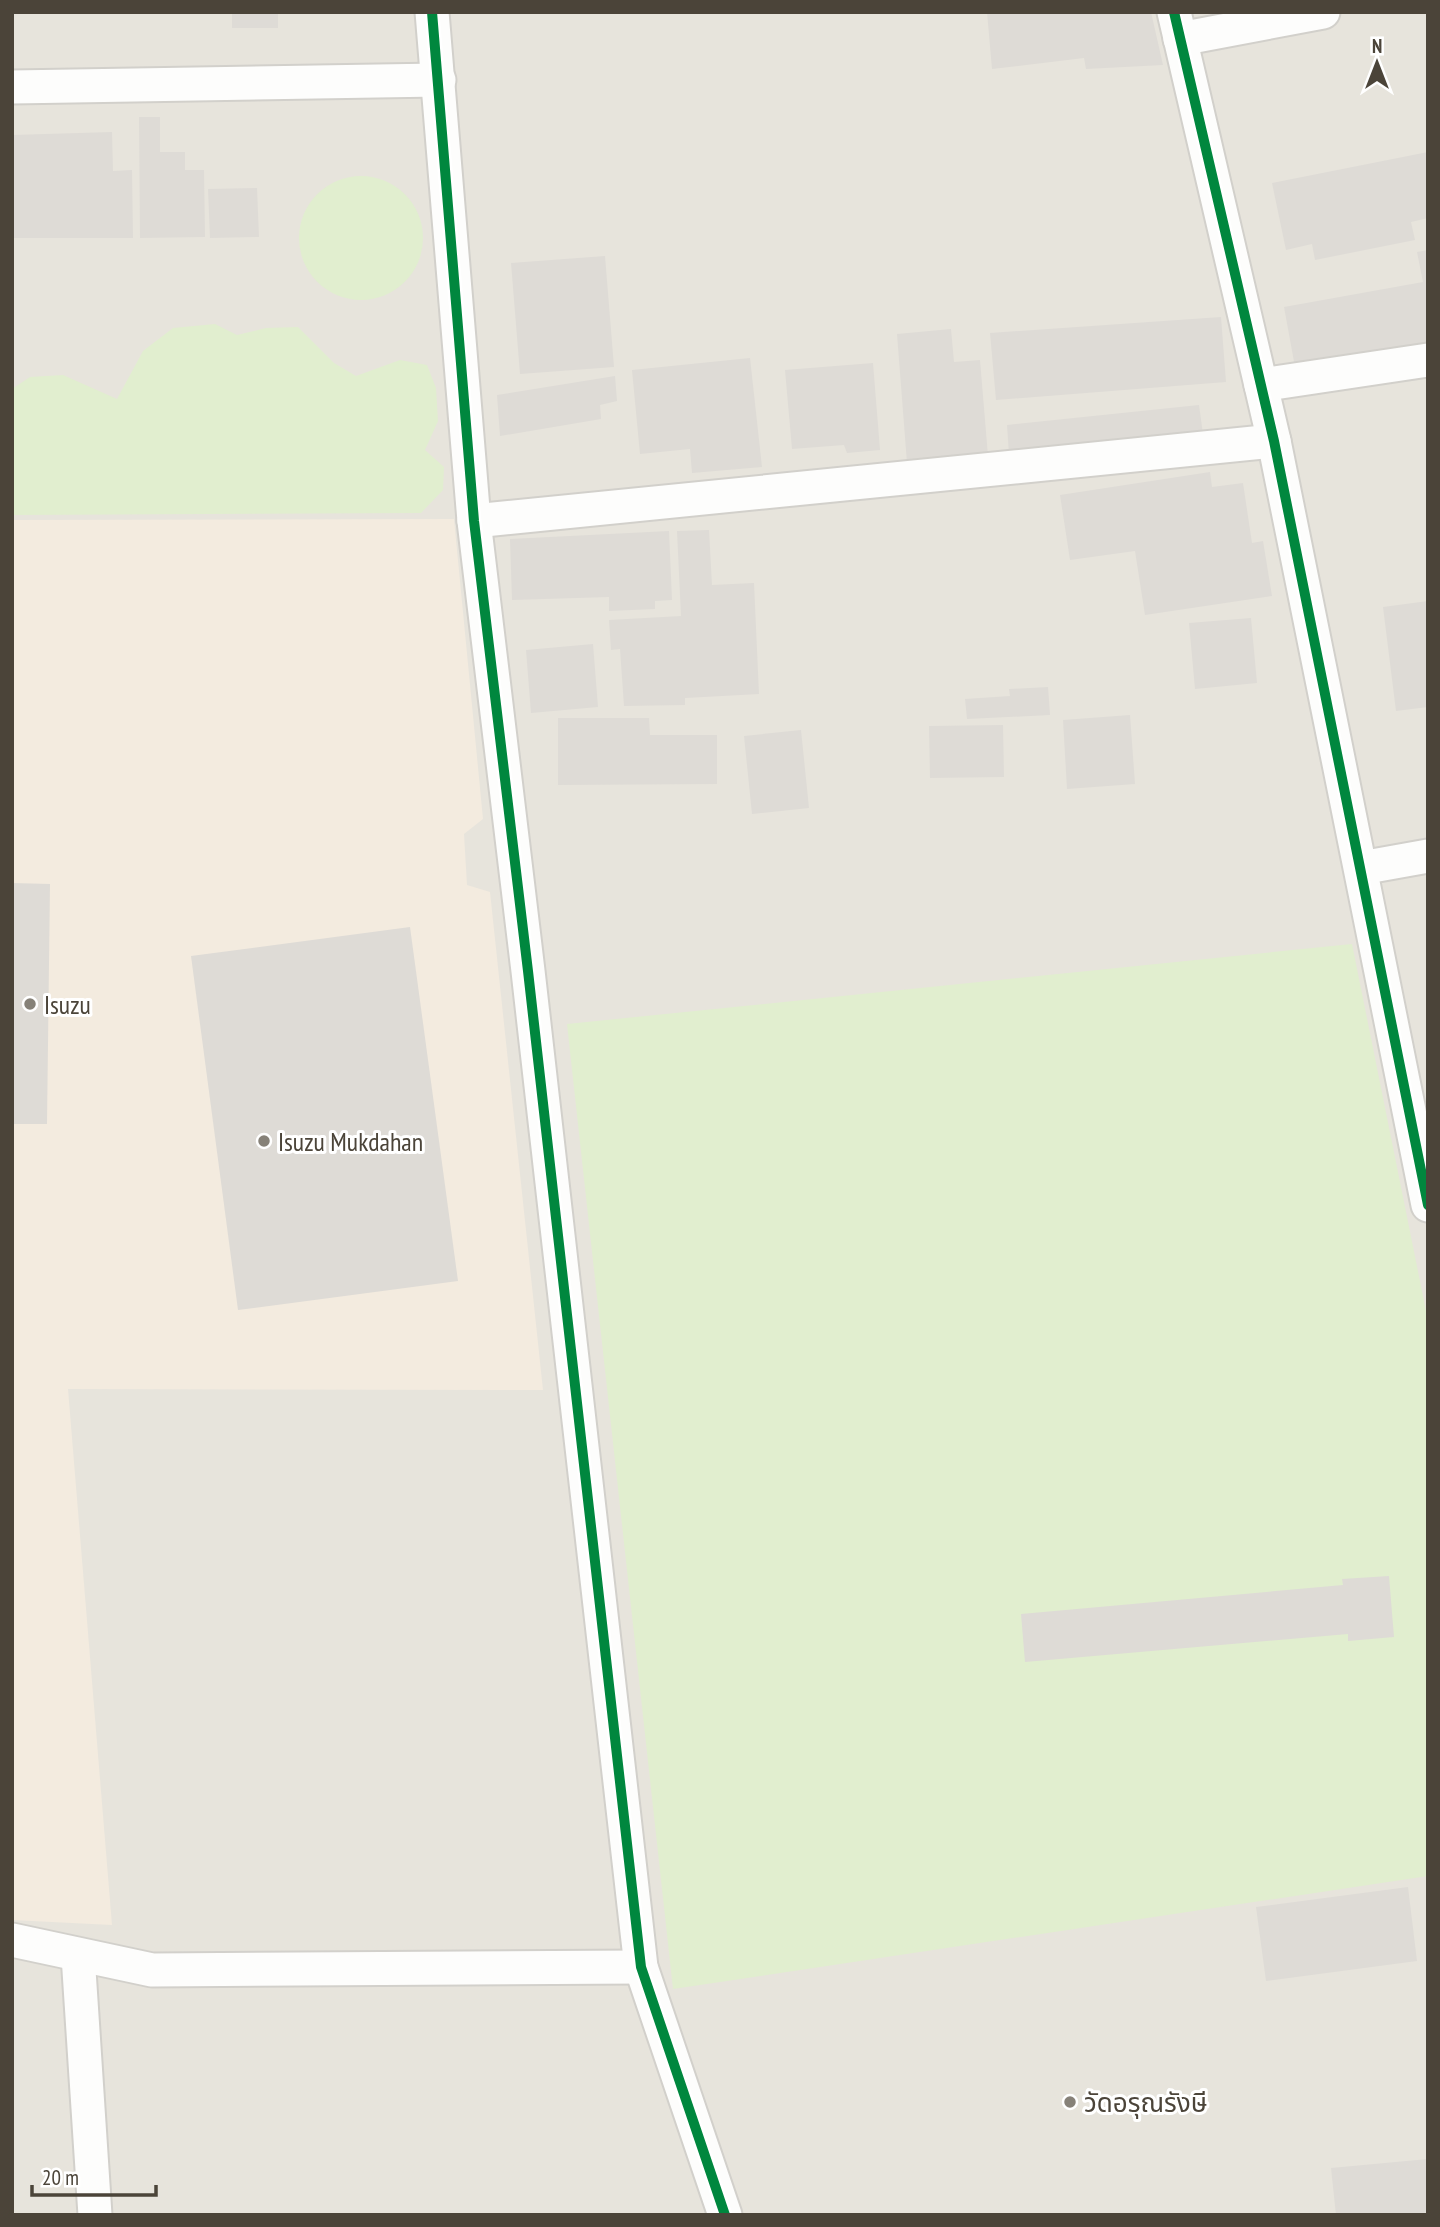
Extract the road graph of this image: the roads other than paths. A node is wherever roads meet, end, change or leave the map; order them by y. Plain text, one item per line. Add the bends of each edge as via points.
1 (432, 12) edge
2 (1323, 12) edge
3 (1177, 25) edge
4 (439, 80) junction
5 (12, 87) edge
6 (1428, 360) edge
7 (1261, 384) junction
8 (1274, 441) junction
9 (474, 521) junction
10 (1428, 856) edge
11 (1362, 869) junction
12 (1428, 1205) edge
13 (12, 1940) edge
14 (78, 1955) junction
15 (641, 1967) junction
16 (95, 2215) edge
17 (725, 2215) edge

1 - 4 street
2 - 3 street
3 - 7 street
4 - 5 street
4 - 9 street
6 - 7 street
7 - 8 street
8 - 9 street
8 - 11 street
9 - 15 street
10 - 11 street
11 - 12 street
13 - 14 street
14 - 15 street via 152,1970
14 - 16 street
15 - 17 street

